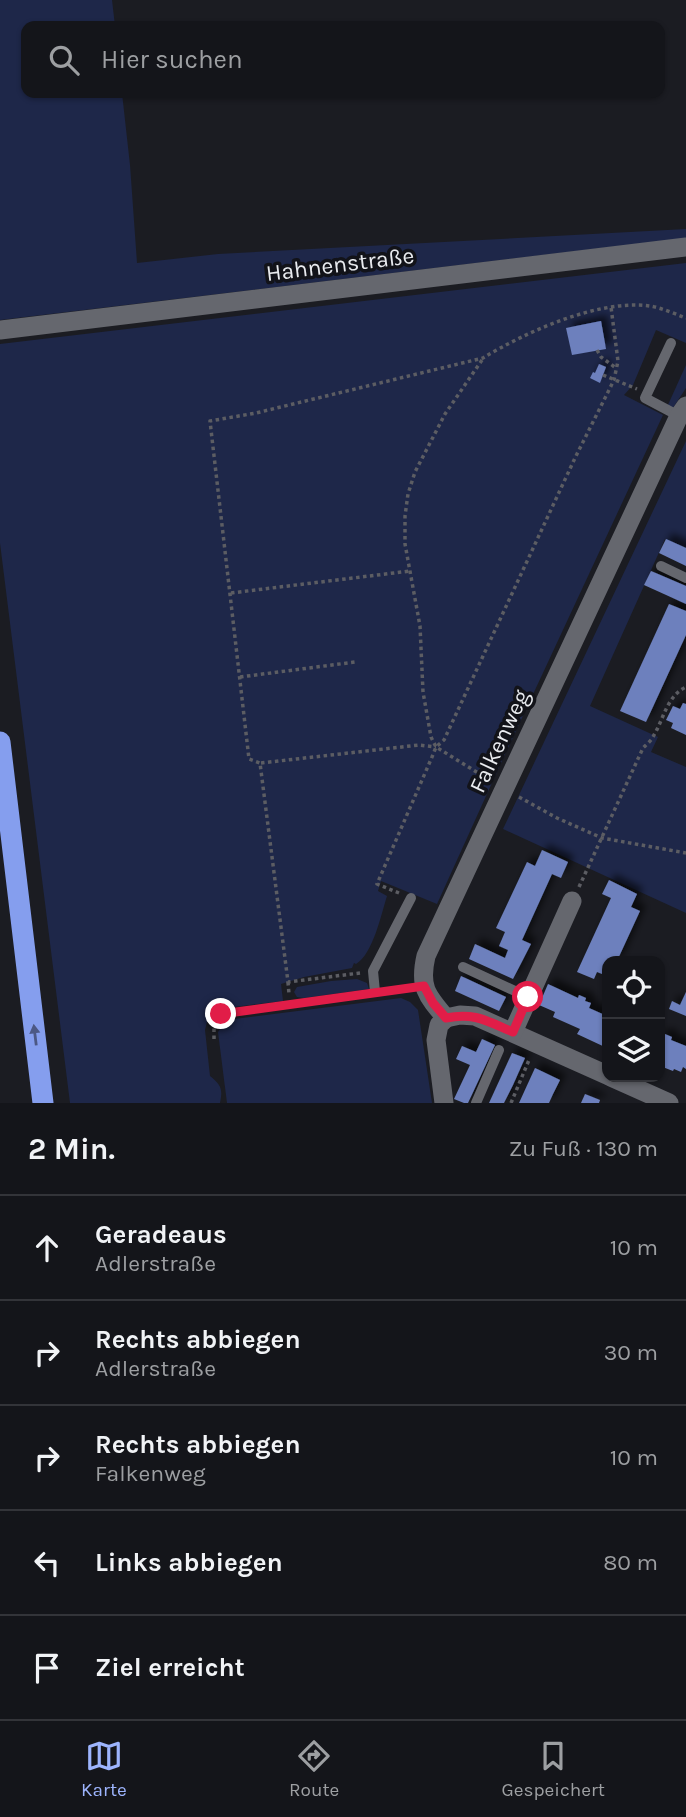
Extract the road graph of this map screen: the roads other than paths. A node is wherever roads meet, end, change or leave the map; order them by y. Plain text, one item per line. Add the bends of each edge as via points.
1 (686, 247) edge
2 (0, 330) edge
3 (671, 343) dead end
4 (683, 411) edge
5 (660, 566) dead end
6 (686, 578) edge
7 (0, 742) edge
8 (411, 898) road end
9 (572, 901) road end
10 (463, 967) dead end
11 (375, 992) road end
12 (528, 997) junction
13 (446, 1018) junction
14 (513, 1032) junction
15 (499, 1050) dead end
16 (602, 1073) edge
17 (622, 1082) edge
18 (43, 1103) edge
19 (444, 1103) edge
20 (476, 1103) edge
21 (669, 1103) edge

1 - 2 street, Hahnenstraße
3 - 4 lane via 645,398
4 - 13 street, Falkenweg via 426,956 424,986
5 - 6 lane
18 -> 7 highway
8 - 11 lane via 373,971
9 - 12 street
10 - 12 lane
12 - 14 street
13 - 14 street via 475,1016
13 - 19 street via 436,1040
14 - 16 street
15 - 20 lane
17 - 21 street

